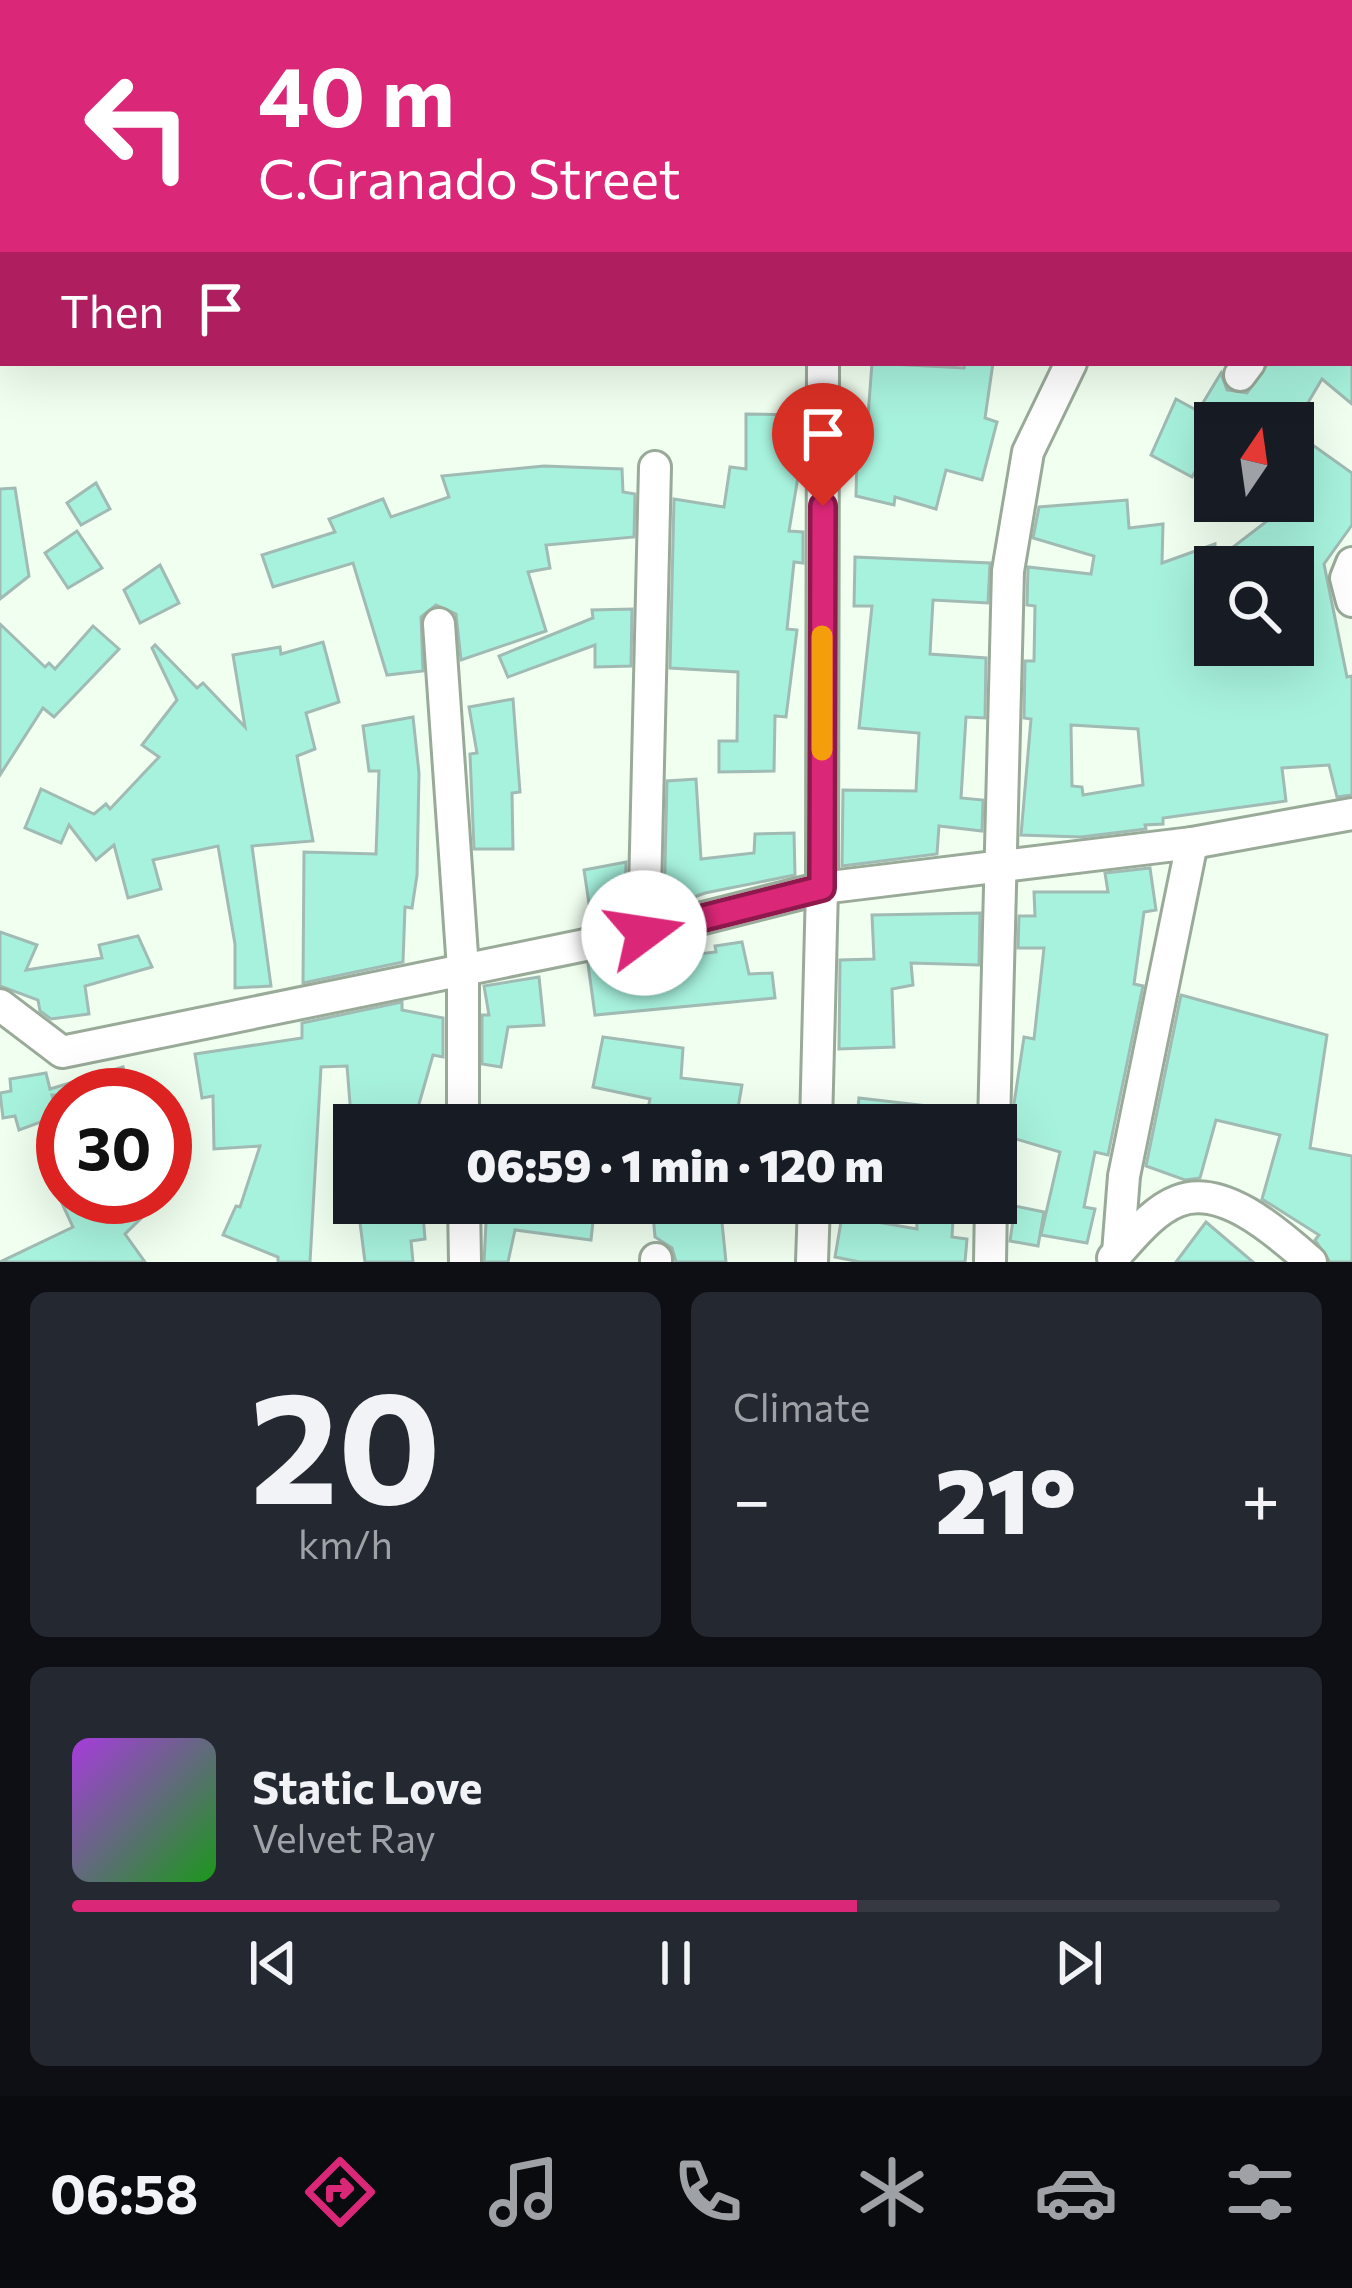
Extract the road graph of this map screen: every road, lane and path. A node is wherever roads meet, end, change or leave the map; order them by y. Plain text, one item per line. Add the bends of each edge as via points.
1 (823, 366) edge
2 (1069, 366) edge
3 (655, 466) dead end
4 (1352, 563) edge
5 (1352, 602) edge
6 (439, 624) dead end
7 (1352, 814) edge
8 (1192, 843) junction
9 (1001, 866) junction
10 (822, 888) junction
11 (644, 933) junction
12 (463, 969) junction
13 (0, 1005) edge
14 (463, 1104) edge
15 (817, 1104) edge
16 (995, 1104) edge
17 (1124, 1176) junction
18 (1179, 1200) junction
19 (464, 1224) edge
20 (813, 1224) edge
21 (991, 1224) edge
22 (1114, 1258) edge
23 (465, 1262) edge
24 (812, 1262) edge
25 (990, 1262) edge
26 (1311, 1262) edge

1 - 10 street
2 - 9 street via 1028,452 1008,571
3 - 11 street
4 - 5 street
6 - 12 street
7 - 8 street
8 - 9 street
8 - 17 street
9 - 10 street
9 - 16 street
10 - 11 street
10 - 15 street
11 - 12 street
12 - 13 street via 62,1052
12 - 14 street
17 - 18 street
17 - 22 street
18 - 22 street
18 - 26 street via 1213,1197 1277,1232
19 - 23 street
20 - 24 street
21 - 25 street

